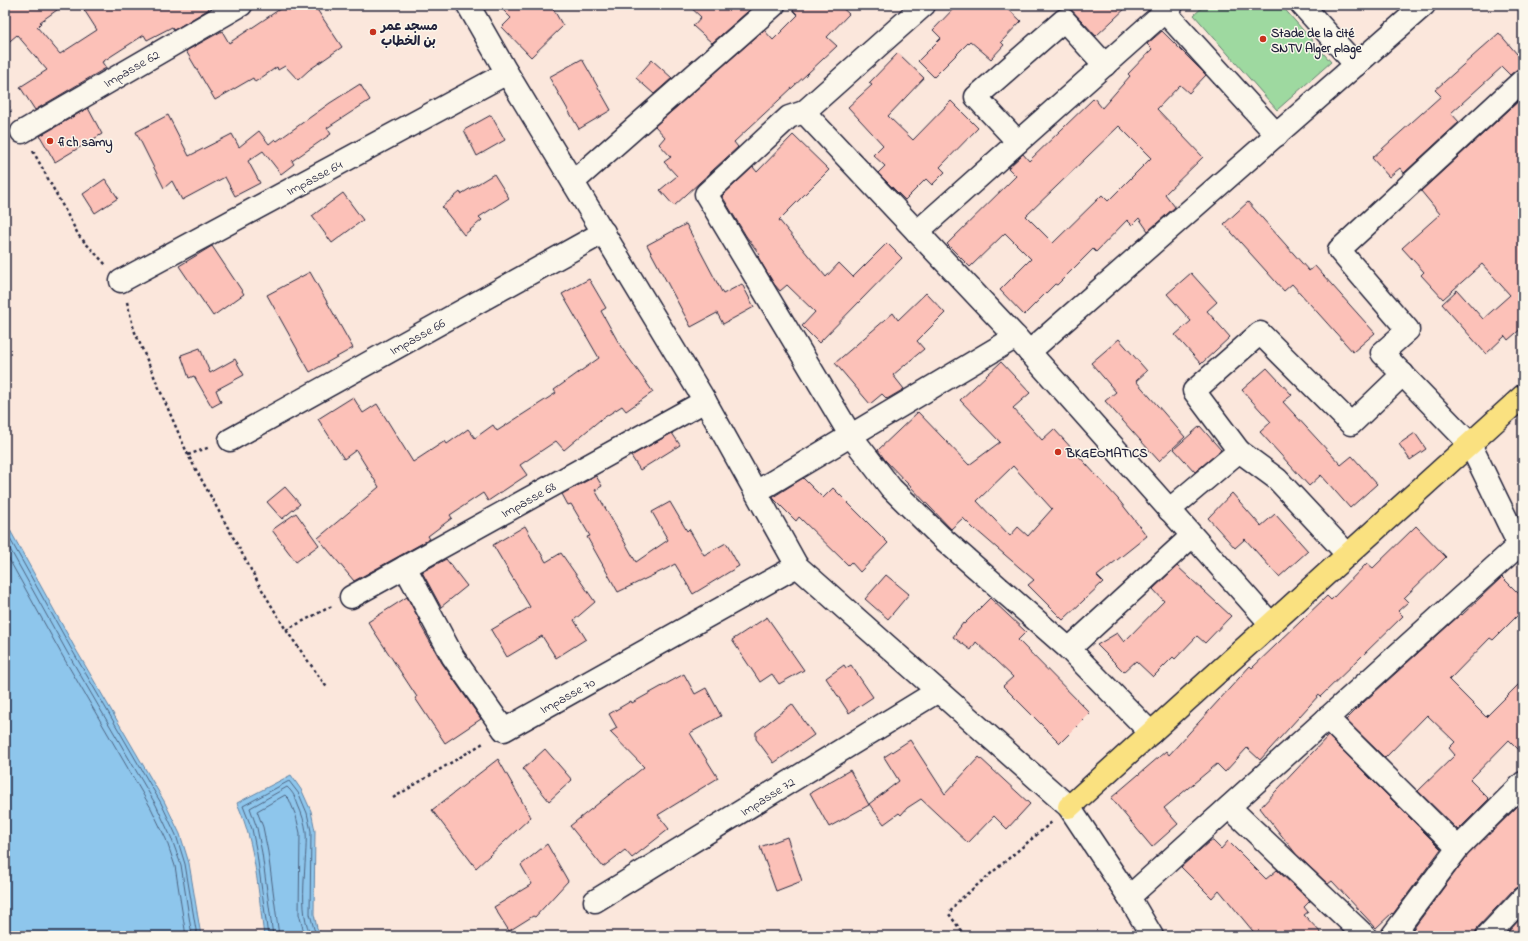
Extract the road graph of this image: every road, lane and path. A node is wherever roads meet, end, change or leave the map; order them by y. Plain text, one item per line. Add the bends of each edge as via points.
1 (241, 5) edge
2 (468, 5) edge
3 (774, 5) edge
4 (924, 5) edge
5 (1302, 5) edge
6 (1424, 5) edge
7 (1169, 8) edge
8 (1105, 65) junction
9 (1356, 65) junction
10 (507, 73) junction
11 (1523, 80) edge
12 (5, 100) edge
13 (804, 112) junction
14 (22, 132) junction
15 (1276, 135) junction
16 (1018, 142) junction
17 (573, 182) junction
18 (604, 232) junction
19 (917, 232) junction
20 (121, 281) junction
21 (1022, 345) junction
22 (1403, 374) junction
23 (1523, 396) edge
24 (705, 401) junction
25 (851, 436) junction
26 (230, 440) dead end
27 (1470, 444) junction
28 (1239, 451) junction
29 (756, 492) junction
30 (1169, 510) junction
31 (1192, 536) junction
32 (1521, 547) edge
33 (1348, 555) junction
34 (797, 566) junction
35 (405, 567) junction
36 (351, 597) joint
37 (1271, 624) junction
38 (286, 630) junction
39 (1069, 648) junction
40 (328, 689) dead end
41 (938, 691) junction
42 (1327, 718) junction
43 (504, 730) junction
44 (1151, 733) junction
45 (1523, 783) edge
46 (393, 798) dead end
47 (1069, 807) junction
48 (1229, 807) junction
49 (1458, 848) junction
50 (1129, 897) junction
51 (1523, 898) edge
52 (595, 902) dead end
53 (966, 936) edge
54 (1152, 936) edge
55 (1364, 936) edge
56 (1392, 936) edge
57 (1487, 936) edge

1 - 14 street, Impasse 62
2 - 10 street
3 - 17 street
4 - 13 street
5 - 9 street
6 - 9 street
7 - 8 street
7 - 15 street
8 - 16 street
8 - 16 street via 1064,20 976,97
9 - 15 street
10 - 17 street
10 - 20 street, Impasse 64
11 - 22 street via 1339,250 1408,330 1382,353
12 - 14 path
13 - 19 street
13 - 25 street via 789,117 706,194
14 - 20 path via 79,236
15 - 21 street
16 - 19 street
17 - 18 street
18 - 24 street
18 - 26 street, Impasse 66
19 - 21 street
20 - 38 path via 134,330 188,455
21 - 25 street
21 - 30 street
22 - 27 street
22 - 28 street via 1351,424 1260,333 1194,391
23 - 27 main road
24 - 29 street
24 - 35 street, Impasse 68
25 - 29 street
25 - 39 street via 891,488 941,536
27 - 32 street
27 - 33 main road
28 - 30 street
28 - 33 street via 1277,479
29 - 34 street
30 - 31 street
31 - 37 street
31 - 39 street
32 - 42 street
33 - 37 main road
34 - 41 street
34 - 43 street, Impasse 70
35 - 36 street, Impasse 68
35 - 43 street via 453,658
36 - 38 path
37 - 44 main road
38 - 40 path
39 - 44 street
41 - 47 street
41 - 52 street, Impasse 72
42 - 48 street
42 - 49 street
43 - 46 path
44 - 47 main road
45 - 49 street
47 - 50 street
47 - 53 path via 956,903 949,914
48 - 50 street
48 - 55 street
49 - 56 street
50 - 54 street
51 - 57 street

